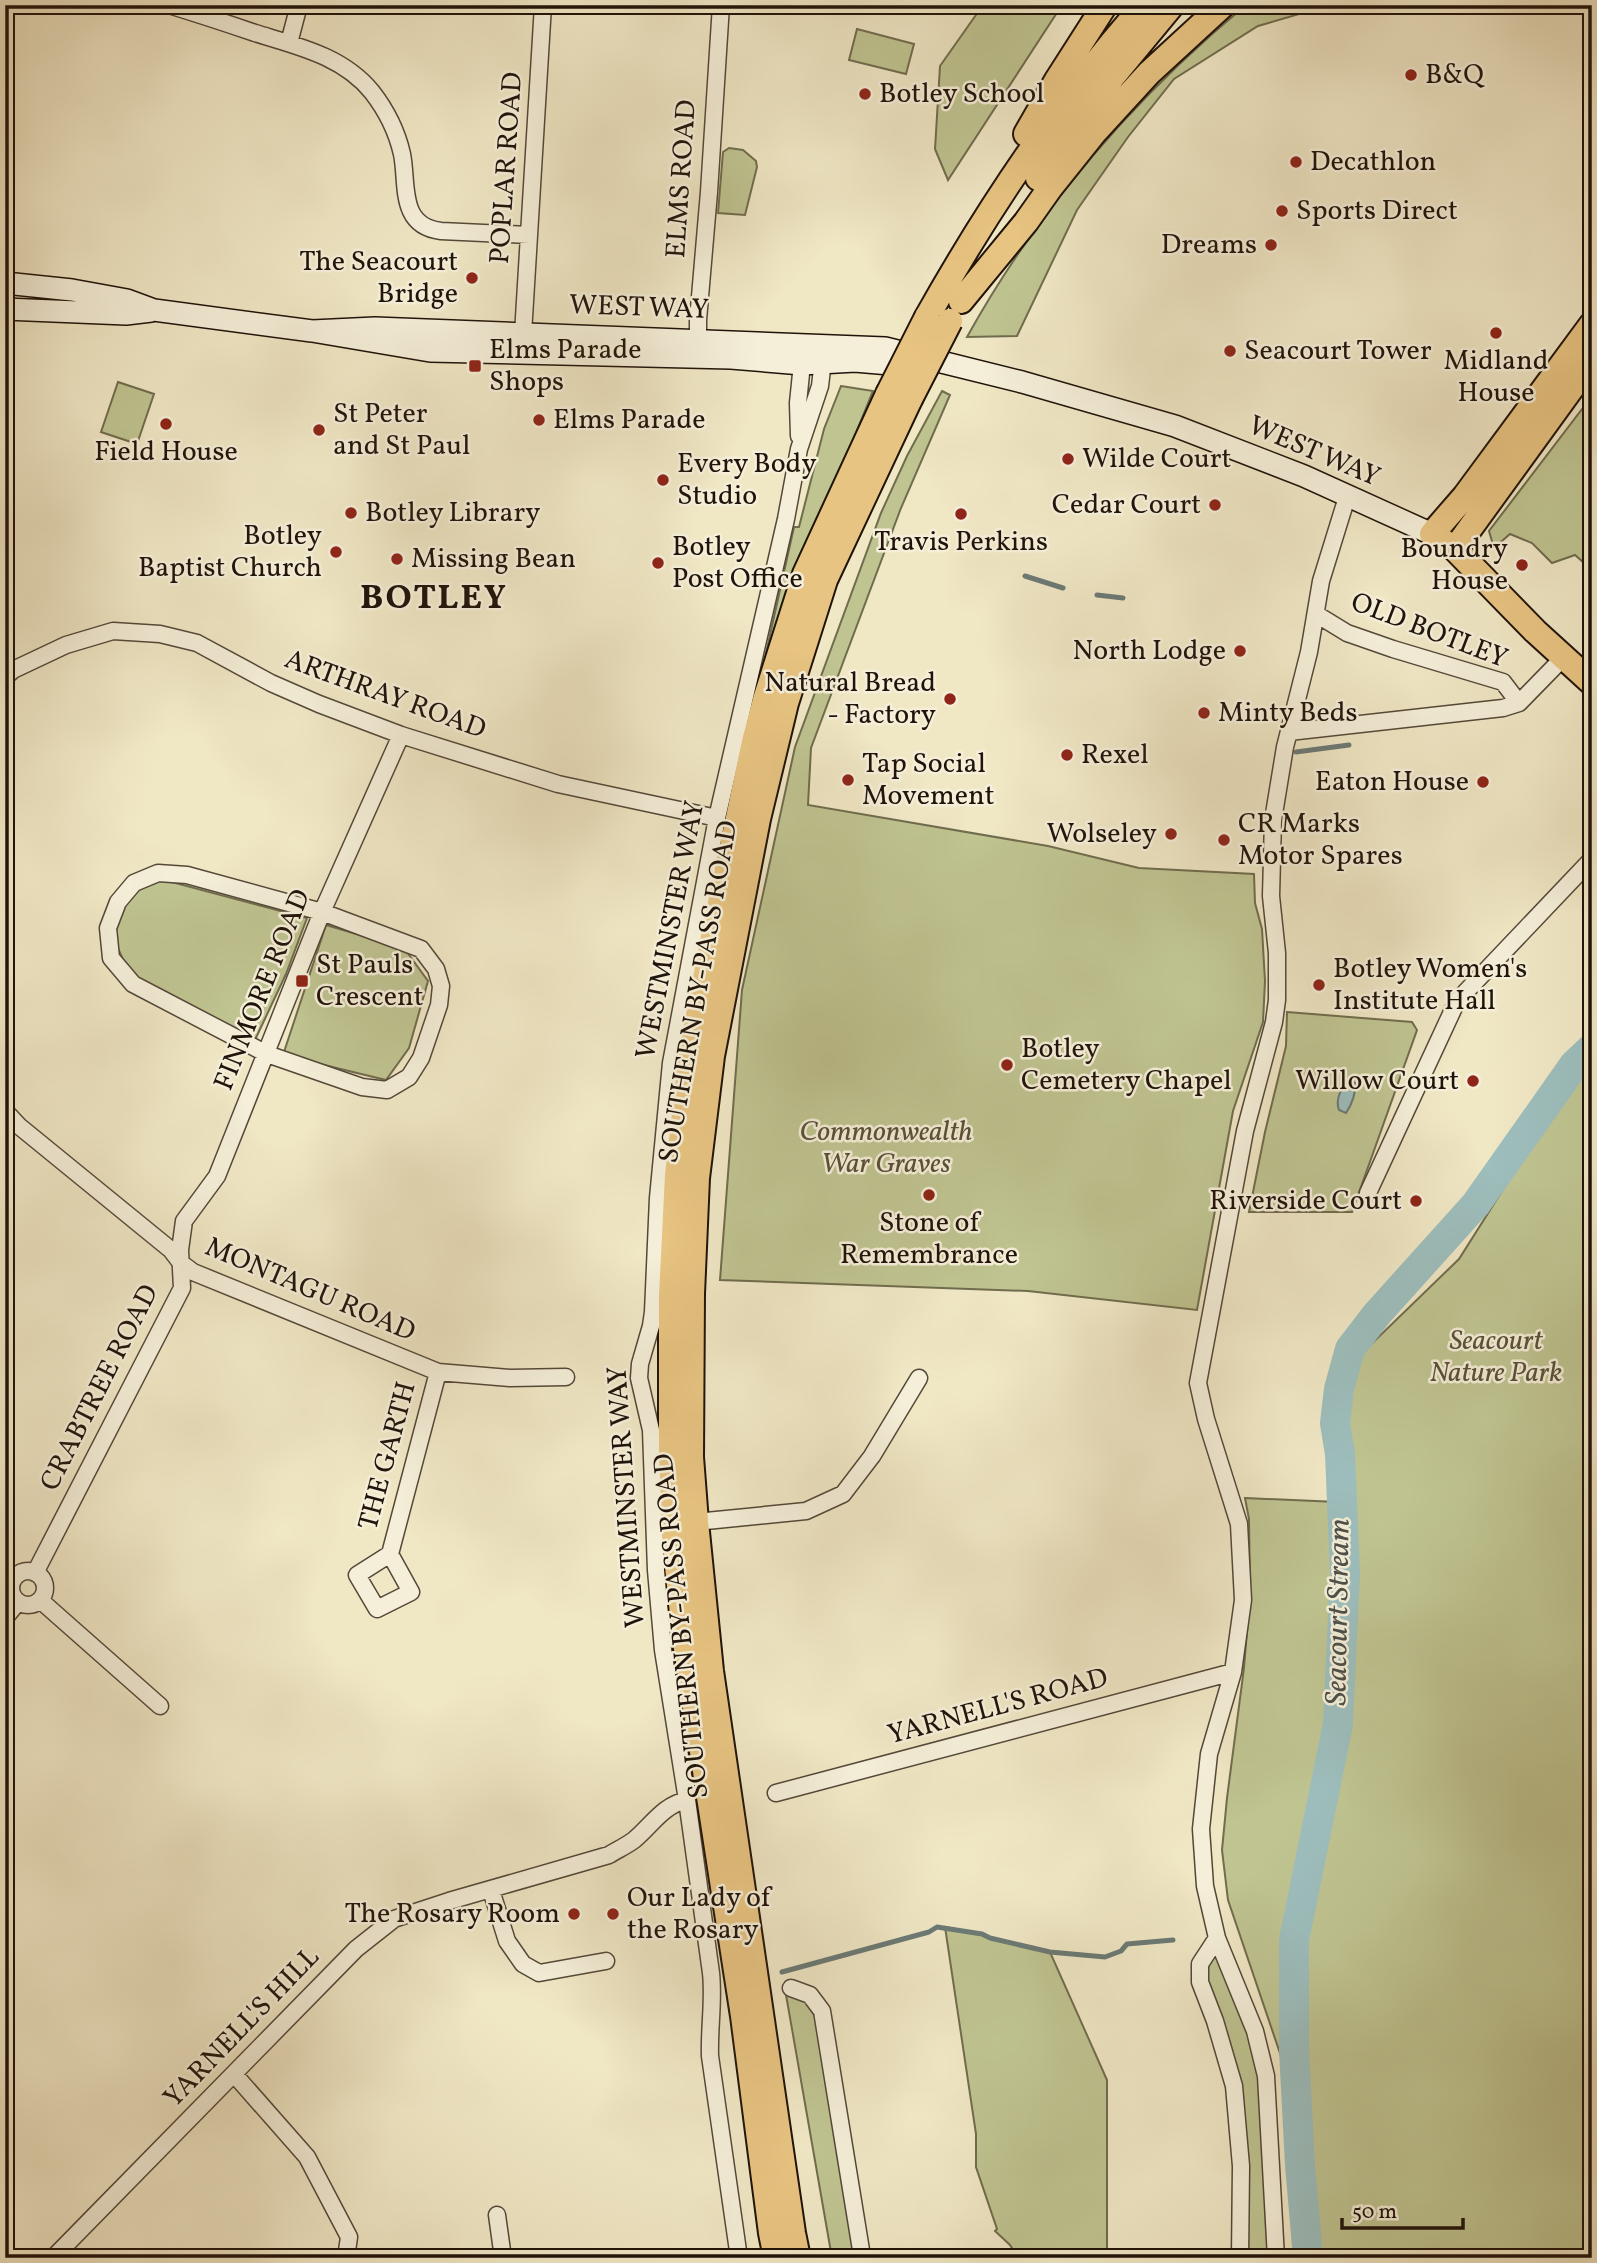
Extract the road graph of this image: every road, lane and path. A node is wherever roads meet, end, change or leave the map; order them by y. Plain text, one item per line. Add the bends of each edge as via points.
1 (169, 5) edge
2 (299, 5) edge
3 (543, 5) edge
4 (721, 5) edge
5 (1105, 5) edge
6 (1144, 5) edge
7 (1172, 5) edge
8 (1223, 5) edge
9 (289, 43) junction
10 (977, 232) junction
11 (529, 235) junction
12 (5, 283) edge
13 (5, 309) edge
14 (153, 310) junction
15 (946, 313) junction
16 (1592, 324) edge
17 (312, 331) junction
18 (523, 334) junction
19 (698, 349) junction
20 (813, 354) junction
21 (1592, 360) edge
22 (899, 397) junction
23 (1347, 497) junction
24 (1432, 534) junction
25 (1455, 549) junction
26 (1316, 614) junction
27 (1563, 658) junction
28 (5, 677) edge
29 (1592, 683) edge
30 (1519, 703) junction
31 (1289, 732) junction
32 (401, 735) junction
33 (717, 818) junction
34 (1592, 859) edge
35 (322, 912) junction
36 (267, 1054) junction
37 (5, 1111) edge
38 (1368, 1193) dead end
39 (181, 1263) junction
40 (438, 1372) junction
41 (566, 1377) dead end
42 (919, 1378) dead end
43 (696, 1522) junction
44 (390, 1554) dead end
45 (35, 1573) junction
46 (9, 1581) edge
47 (40, 1600) junction
48 (18, 1602) junction
49 (5, 1618) edge
50 (1233, 1672) junction
51 (160, 1706) dead end
52 (776, 1793) dead end
53 (687, 1800) junction
54 (491, 1890) junction
55 (1217, 1938) junction
56 (606, 1961) dead end
57 (791, 1988) dead end
58 (234, 2074) junction
59 (497, 2214) dead end
60 (52, 2258) edge
61 (346, 2258) edge
62 (503, 2258) edge
63 (738, 2258) edge
64 (776, 2258) edge
65 (798, 2258) edge
66 (864, 2258) edge
67 (1240, 2258) edge
68 (1276, 2258) edge

1 - 9 street
2 - 9 street
3 - 11 street, POPLAR ROAD
4 - 19 street, ELMS ROAD
5 - 10 main road via 1032,122
6 - 10 main road, SOUTHERN BY-PASS ROAD via 1058,112
7 - 15 main road, SOUTHERN BY-PASS ROAD via 1039,176
8 - 15 main road via 1149,73 1094,133 1026,222
9 - 11 street via 333,60 371,90 392,124 402,153 406,201 421,223 433,230
10 - 15 main road, SOUTHERN BY-PASS ROAD
11 - 18 street, POPLAR ROAD
12 - 14 main road, WEST WAY via 127,300
13 - 14 main road, WEST WAY via 126,314
14 - 17 main road, WEST WAY
15 - 22 main road, SOUTHERN BY-PASS ROAD, bridge
16 - 24 main road
17 - 18 main road, WEST WAY via 375,328
17 - 19 main road, WEST WAY via 430,351
18 - 19 main road, WEST WAY
19 - 20 main road, WEST WAY
20 - 23 main road, WEST WAY via 962,369 1022,382 1175,426
20 - 33 street, WESTMINSTER WAY via 820,386 799,449
21 - 25 main road
22 - 43 main road, SOUTHERN BY-PASS ROAD via 825,580 793,678 758,819 712,1056 697,1178 692,1294 691,1444
22 - 64 main road, SOUTHERN BY-PASS ROAD via 805,574 765,700 696,1025 677,1175 671,1296 675,1547
23 - 24 main road, WEST WAY
23 - 26 street via 1321,581
24 - 25 main road, WEST WAY
25 - 27 main road, WEST WAY
26 - 30 street, OLD BOTLEY via 1347,633 1503,682
26 - 31 street
27 - 29 main road, WEST WAY
27 - 30 street
28 - 32 street, ARTHRAY ROAD via 66,645 113,631 160,634 197,643 319,704
30 - 31 street
31 - 50 street via 1273,820 1274,1022 1245,1131 1198,1383 1239,1524 1243,1600
32 - 33 street, ARTHRAY ROAD via 558,784
32 - 35 street, FINMORE ROAD
33 - 53 street, WESTMINSTER WAY via 671,1063 653,1312 639,1378 651,1430 663,1650
34 - 38 street via 1457,1001
35 - 36 street, FINMORE ROAD
35 - 36 street via 421,949 436,969 441,986 439,1005 421,1058 409,1077 387,1090 362,1087
35 - 36 street via 187,875 158,873 134,883 118,902 108,928 111,958 133,984
36 - 39 street, FINMORE ROAD via 217,1176 184,1221
37 - 39 street, MONTAGU ROAD
39 - 40 street, MONTAGU ROAD via 193,1272
39 - 45 street, CRABTREE ROAD via 176,1300
40 - 41 street, MONTAGU ROAD
40 - 44 street, THE GARTH
42 - 43 street via 843,1494 806,1511
43 - 65 main road, SOUTHERN BY-PASS ROAD via 711,1671
45 - 46 street via 22,1572
45 - 47 street via 45,1585
46 - 48 street
47 - 48 street via 30,1605
47 - 51 street
48 - 49 street
50 - 52 street, YARNELL'S ROAD
50 - 55 street via 1209,1754 1201,1829 1205,1886
53 - 54 street, YARNELL'S HILL via 665,1809 632,1842 609,1855
53 - 63 street, WESTMINSTER WAY via 714,1998 710,2056
54 - 56 street via 506,1941 523,1964 538,1973
54 - 58 street, YARNELL'S HILL via 394,1919 356,1949
55 - 67 street via 1200,1964 1200,1982 1234,2086 1241,2166
55 - 68 street via 1255,2031 1266,2076
57 - 66 street via 810,1995 822,2011
58 - 60 street, YARNELL'S HILL
58 - 61 street via 307,2157 349,2237
59 - 62 street

